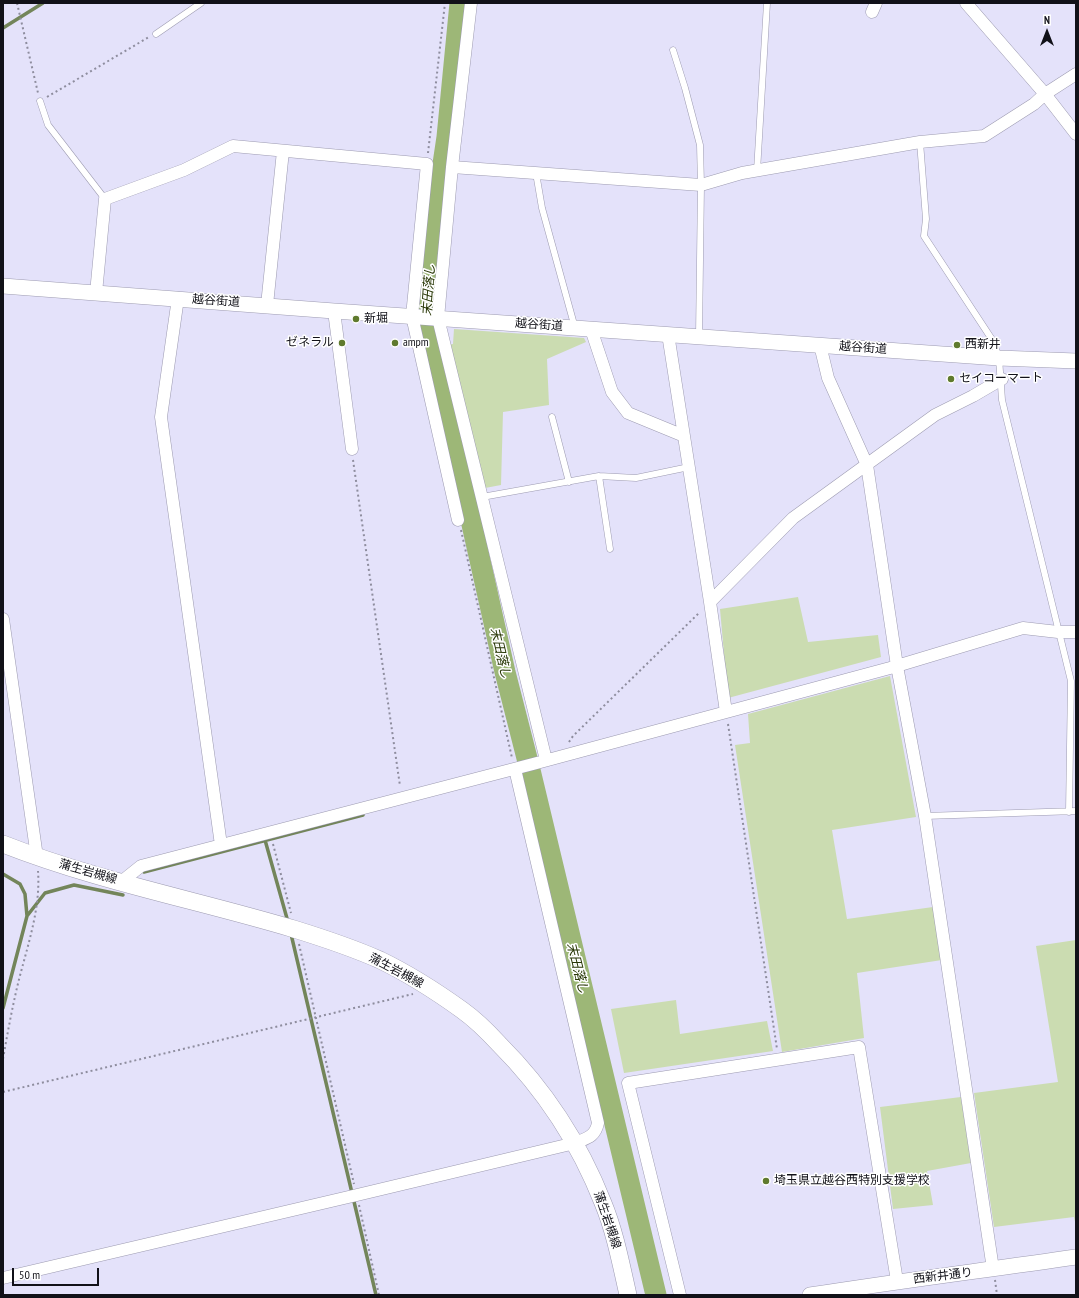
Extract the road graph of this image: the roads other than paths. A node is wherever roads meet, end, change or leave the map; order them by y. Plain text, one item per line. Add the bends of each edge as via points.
1 (201, 3) edge
2 (471, 3) edge
3 (767, 3) edge
4 (966, 3) edge
5 (156, 34) road end
6 (674, 50) dead end
7 (1076, 74) edge
8 (1044, 94) junction
9 (40, 101) road end
10 (1076, 134) edge
11 (920, 142) junction
12 (284, 151) junction
13 (452, 166) junction
14 (756, 171) junction
15 (536, 173) junction
16 (701, 185) junction
17 (105, 199) junction
18 (3, 286) edge
19 (96, 293) junction
20 (178, 298) junction
21 (267, 305) junction
22 (334, 311) junction
23 (412, 316) junction
24 (438, 318) junction
25 (575, 328) junction
26 (591, 329) junction
27 (668, 334) junction
28 (699, 336) junction
29 (820, 345) junction
30 (999, 358) junction
31 (1076, 361) edge
32 (1002, 379) junction
33 (552, 417) dead end
34 (684, 436) junction
35 (352, 449) road end
36 (867, 465) junction
37 (689, 467) junction
38 (599, 476) junction
39 (569, 482) junction
40 (482, 497) junction
41 (458, 520) road end
42 (610, 549) dead end
43 (710, 602) junction
44 (3, 618) edge
45 (1058, 632) junction
46 (1076, 632) edge
47 (897, 666) junction
48 (726, 712) junction
49 (552, 759) junction
50 (514, 769) junction
51 (1073, 812) edge
52 (925, 816) junction
53 (3, 844) edge
54 (221, 845) junction
55 (37, 857) junction
56 (121, 882) junction
57 (575, 1143) junction
58 (1076, 1257) edge
59 (993, 1269) junction
60 (3, 1278) edge
61 (897, 1281) junction
62 (628, 1295) edge
63 (680, 1295) edge
64 (811, 1295) edge

1 - 5 lane
2 - 13 street
3 - 14 lane
4 - 8 street
6 - 16 lane via 700,145
7 - 8 street
8 - 10 street
8 - 11 street via 1034,104 984,136
9 - 17 lane via 48,125
11 - 14 street
11 - 30 lane via 926,219 924,236 993,341
12 - 17 street via 233,146 184,170
12 - 21 street
12 - 23 street via 427,164
13 - 15 street
13 - 24 street
14 - 16 street
15 - 16 street
15 - 25 lane via 542,208
16 - 28 lane
17 - 19 street
18 - 19 street, 越谷街道
19 - 20 street, 越谷街道
20 - 21 street, 越谷街道
20 - 54 street via 161,417
21 - 22 street, 越谷街道
22 - 23 street, 越谷街道
22 - 35 street
23 - 24 street, 越谷街道
23 - 41 street
24 - 25 street, 越谷街道
24 - 40 street
25 - 26 street, 越谷街道
26 - 27 street, 越谷街道
26 - 34 street via 612,392 628,413
27 - 28 street, 越谷街道
27 - 34 street
28 - 29 street, 越谷街道
29 - 30 street, 越谷街道
29 - 36 street via 828,378
30 - 31 street, 越谷街道
30 - 32 lane
32 - 36 street via 935,415
32 - 45 lane via 1002,400
33 - 39 lane
34 - 37 street
36 - 43 street via 793,518
36 - 47 street
37 - 38 lane via 636,478
37 - 43 street
38 - 39 lane
38 - 42 lane
39 - 40 lane
40 - 49 street
43 - 48 street
44 - 55 street
45 - 46 street
45 - 47 street via 1024,628
45 - 51 lane via 1071,681
47 - 48 street
47 - 52 street
48 - 49 street
49 - 50 street
50 - 54 street
50 - 57 street via 598,1123 592,1136
51 - 52 lane
52 - 59 street
53 - 55 main road, 蒲生岩槻線
54 - 56 street via 141,866
55 - 56 main road, 蒲生岩槻線
56 - 57 main road, 蒲生岩槻線 via 295,929 347,947 381,961 432,990 486,1030 518,1062 548,1101
57 - 60 street
57 - 62 main road, 蒲生岩槻線 via 604,1204 619,1253
58 - 59 street, 西新井通り
59 - 61 street, 西新井通り
61 - 63 street via 859,1047 628,1083
61 - 64 street, 西新井通り

